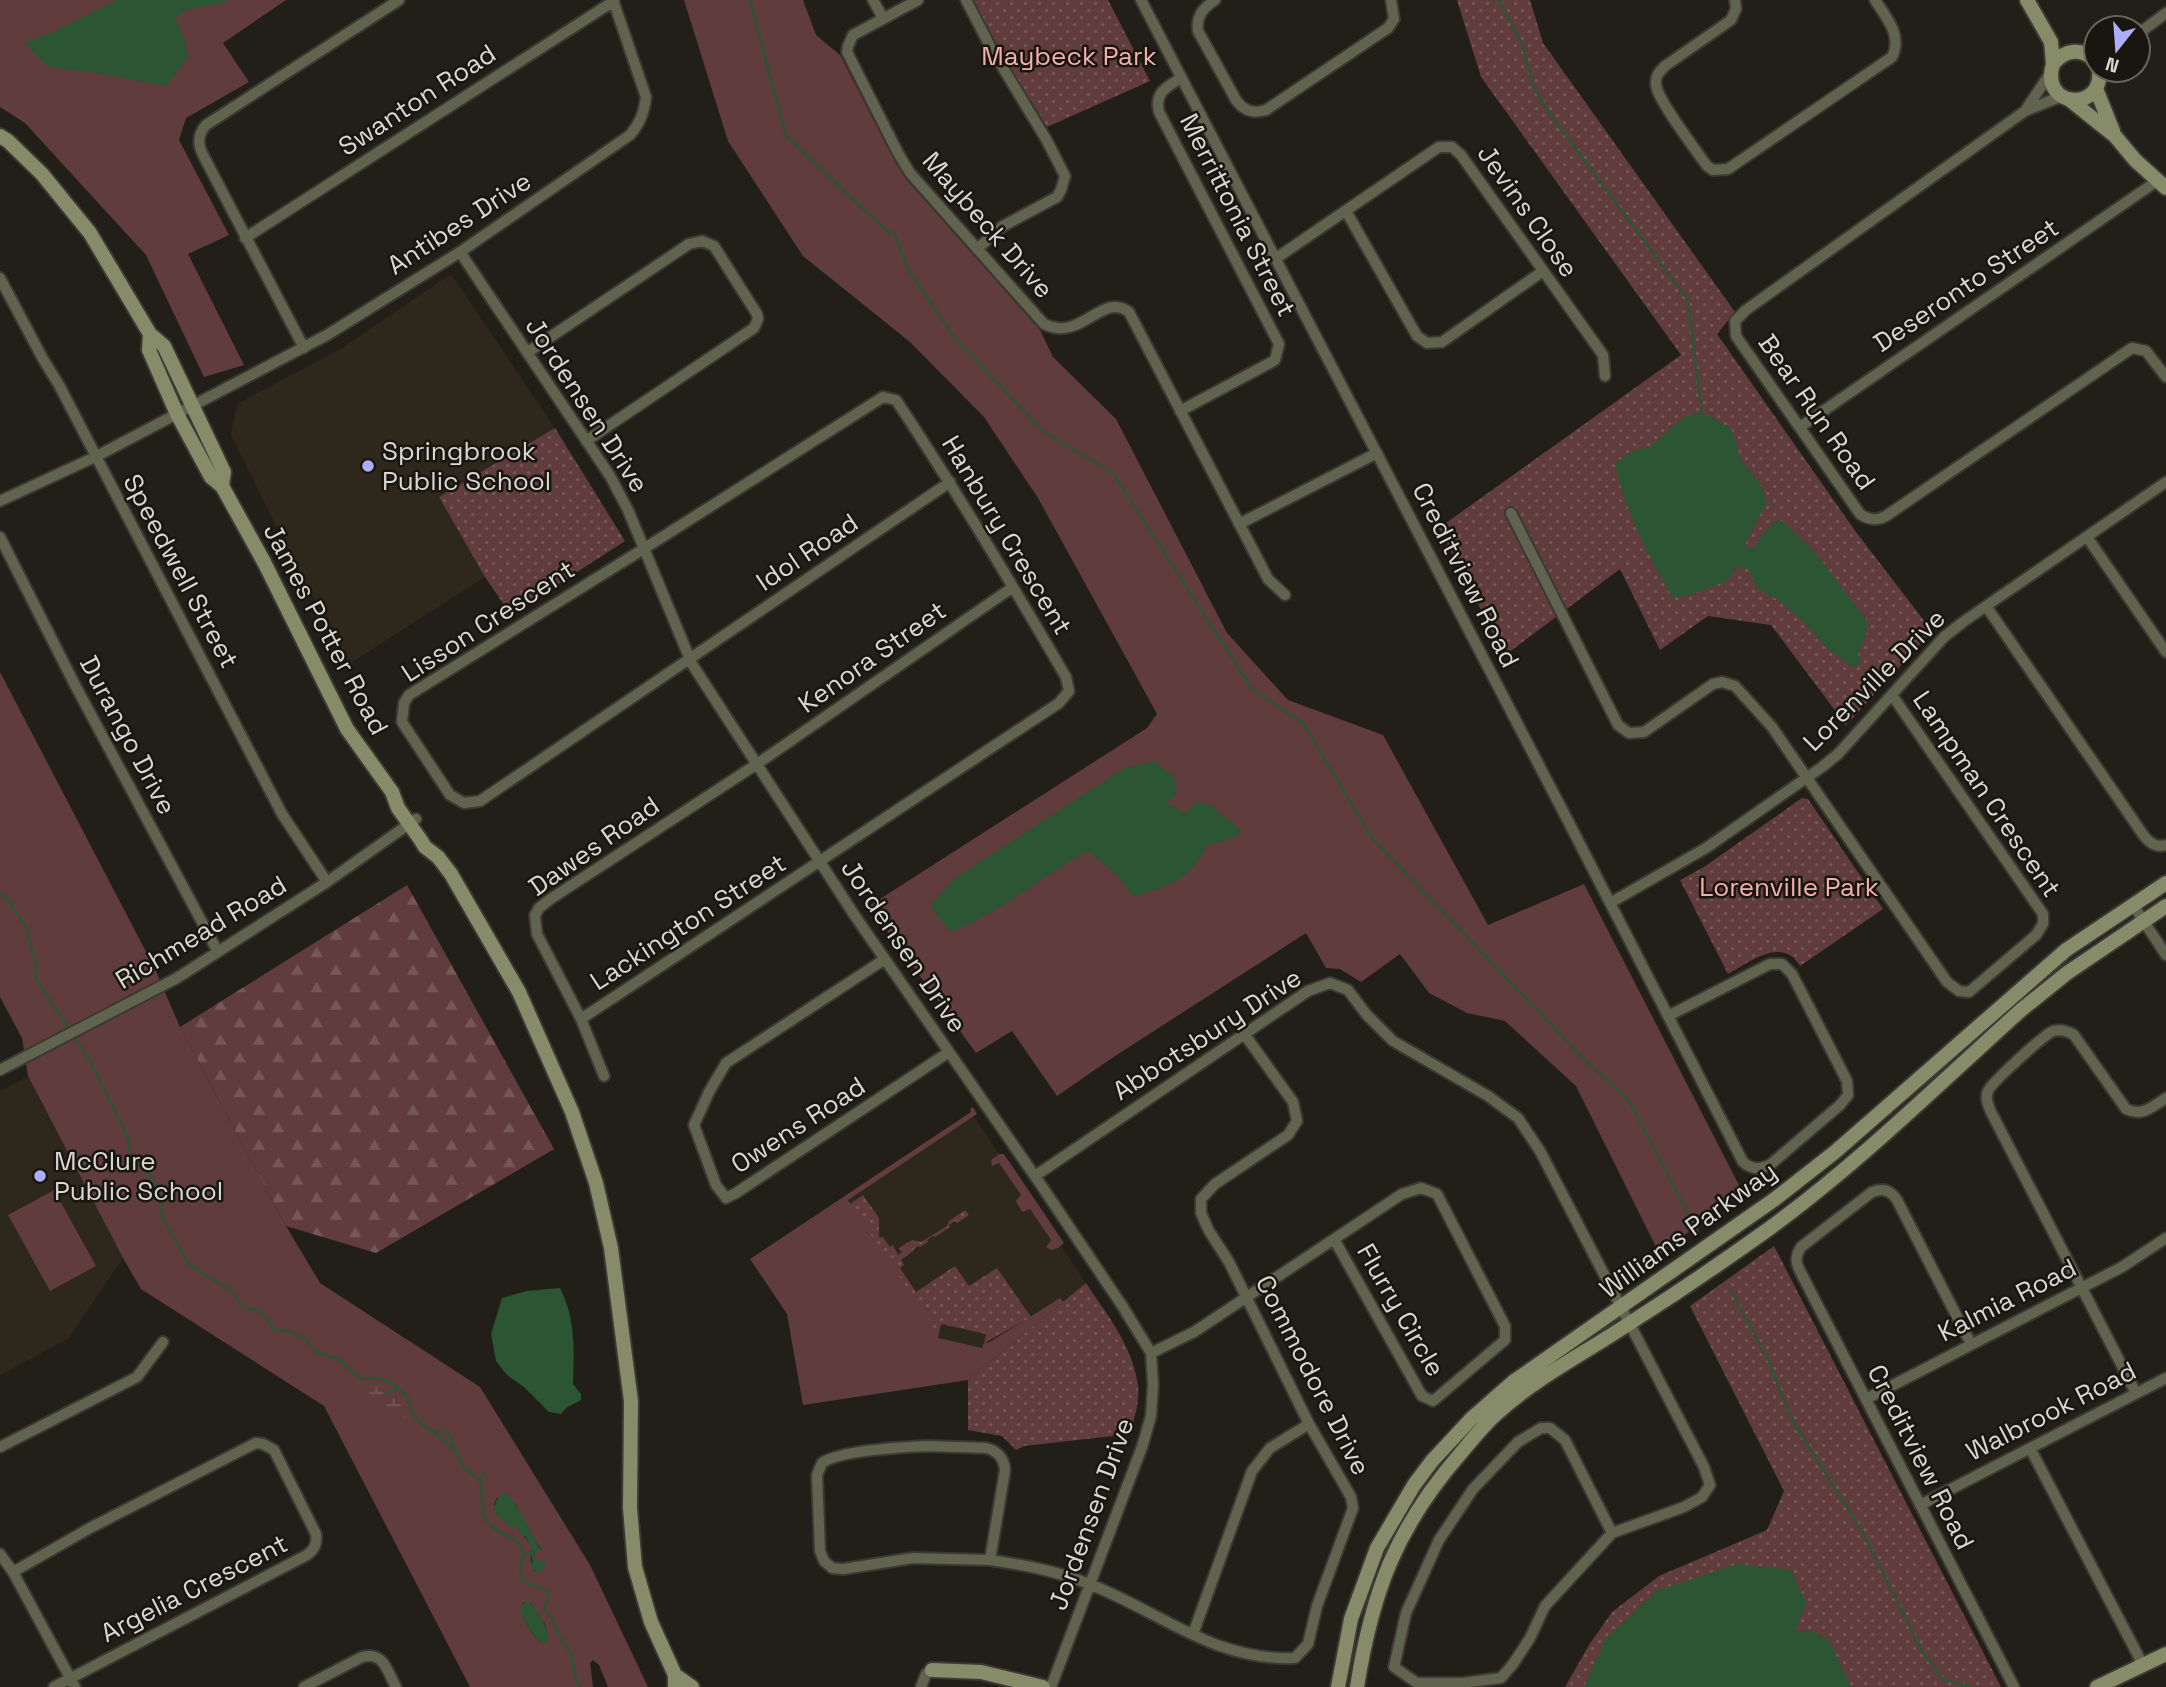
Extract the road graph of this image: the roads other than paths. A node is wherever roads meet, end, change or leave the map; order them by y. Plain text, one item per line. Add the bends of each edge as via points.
1 (399, 0) edge
2 (873, 0) edge
3 (918, 0) edge
4 (966, 0) edge
5 (1141, 0) edge
6 (1215, 0) edge
7 (1391, 0) edge
8 (1735, 0) edge
9 (1875, 0) edge
10 (2026, 0) edge
11 (613, 1) edge
12 (883, 19) junction
13 (2040, 21) junction
14 (2082, 50) edge
15 (2082, 52) edge
16 (2052, 68) junction
17 (1181, 78) junction
18 (2097, 84) edge
19 (2102, 84) edge
20 (2066, 98) junction
21 (2025, 111) junction
22 (0, 136) edge
23 (2115, 136) junction
24 (2162, 184) edge
25 (1346, 211) junction
26 (245, 238) junction
27 (977, 249) junction
28 (460, 252) junction
29 (1275, 259) junction
30 (1542, 271) junction
31 (0, 278) edge
32 (304, 348) junction
33 (528, 352) junction
34 (1605, 376) dead end
35 (2166, 377) edge
36 (184, 411) junction
37 (1180, 411) junction
38 (1800, 427) junction
39 (586, 441) junction
40 (1377, 453) junction
41 (95, 457) junction
42 (950, 482) junction
43 (2166, 482) edge
44 (0, 501) edge
45 (1511, 513) dead end
46 (1239, 524) junction
47 (0, 537) edge
48 (2087, 537) junction
49 (645, 548) junction
50 (1013, 587) junction
51 (1284, 596) dead end
52 (1986, 606) junction
53 (2166, 652) edge
54 (690, 660) junction
55 (1892, 695) junction
56 (757, 764) junction
57 (1808, 778) junction
58 (413, 822) junction
59 (2166, 845) edge
60 (820, 862) junction
61 (327, 882) junction
62 (2166, 883) edge
63 (1609, 903) junction
64 (2133, 905) junction
65 (2166, 906) edge
66 (2144, 921) junction
67 (218, 952) junction
68 (2166, 954) edge
69 (885, 959) junction
70 (1668, 1016) junction
71 (581, 1019) junction
72 (1245, 1035) junction
73 (949, 1052) junction
74 (0, 1070) edge
75 (604, 1076) dead end
76 (2166, 1098) edge
77 (1035, 1176) junction
78 (2166, 1238) edge
79 (1334, 1239) junction
80 (2081, 1286) junction
81 (1247, 1297) junction
82 (1622, 1307) junction
83 (1630, 1323) junction
84 (163, 1342) dead end
85 (1971, 1344) junction
86 (1151, 1353) junction
87 (2166, 1378) edge
88 (2136, 1393) junction
89 (1866, 1398) junction
90 (1309, 1424) junction
91 (0, 1447) edge
92 (2030, 1447) junction
93 (1920, 1505) junction
94 (1612, 1533) junction
95 (0, 1553) edge
96 (990, 1560) junction
97 (13, 1572) junction
98 (1090, 1584) junction
99 (1193, 1634) junction
100 (2166, 1654) edge
101 (2143, 1665) junction
102 (932, 1670) joint
103 (675, 1681) edge
104 (72, 1683) edge
105 (54, 1687) edge
106 (304, 1687) edge
107 (396, 1687) edge
108 (692, 1687) edge
109 (921, 1687) edge
110 (1043, 1687) edge
111 (1051, 1687) edge
112 (1338, 1687) edge
113 (1357, 1687) edge
114 (2014, 1687) edge
115 (2097, 1687) edge

1 - 26 street via 202,130 200,149
2 - 12 street
3 - 12 street, Maybeck Drive
4 - 27 street via 1065,176 1056,197 1003,226
5 - 17 street, Creditview Road
6 - 7 street via 1200,13 1198,31 1241,108 1254,112 1266,110 1388,28 1394,19
8 - 9 street via 1731,20 1665,66 1656,80 1660,96 1713,170 1728,169 1892,57 1895,34
10 - 13 main road
11 - 26 street, Swanton Road
11 - 28 street, Antibes Drive via 646,97 639,124 630,135
12 - 27 street, Maybeck Drive via 853,35 849,58 910,173
13 - 14 main road
13 - 16 main road via 2051,42
15 - 16 main road via 2063,55
16 - 20 main road via 2055,89
16 - 21 street, Bear Run Road
17 - 29 street, Creditview Road
17 - 37 street, Merrittonia Street via 1161,91 1159,112 1279,344 1275,360
18 - 20 main road via 2087,98
19 - 23 main road via 2104,112
20 - 21 street, Bear Run Road
20 - 23 main road
21 - 38 street, Bear Run Road via 1738,318 1734,326 1737,336
22 - 36 main road, James Potter Road via 42,174 90,233 150,334 164,346
23 - 24 main road
24 - 38 street, Deseronto Street
25 - 29 street, Jevins Close
25 - 30 street, Jevins Close via 1433,150 1452,148
25 - 30 street via 1417,336 1427,343 1442,342
26 - 32 street
27 - 37 street, Maybeck Drive via 1052,328 1068,329 1111,307 1129,312
28 - 32 street, Antibes Drive
28 - 33 street, Jordensen Drive
29 - 40 street, Creditview Road
30 - 34 street, Jevins Close via 1603,355
31 - 41 street, Speedwell Street
32 - 36 street, Antibes Drive
33 - 39 street, Jordensen Drive
33 - 39 street via 689,244 714,246 757,314 754,328
35 - 38 street, Bear Run Road via 2146,351 2132,348 1879,520 1860,514
36 - 41 street, Antibes Drive
36 - 58 main road, James Potter Road via 223,472 222,486 347,729 392,792 398,808
37 - 46 street, Maybeck Drive
39 - 49 street, Jordensen Drive via 610,476
40 - 46 street
40 - 63 street, Creditview Road
41 - 44 street, Antibes Drive
41 - 61 street, Speedwell Street via 282,814
42 - 49 street, Hanbury Crescent via 896,400 883,397
42 - 50 street, Hanbury Crescent
42 - 54 street, Idol Road
43 - 48 street, Lorenville Drive
45 - 57 street via 1623,730 1644,732 1713,684 1729,683 1772,727
46 - 51 street, Maybeck Drive via 1268,579
47 - 67 street, Durango Drive
48 - 52 street, Lorenville Drive
48 - 53 street
49 - 54 street, Jordensen Drive
49 - 54 street, Lisson Crescent via 409,695 402,722 450,795 472,803
50 - 56 street, Kenora Street
50 - 60 street, Hanbury Crescent via 1066,677 1066,697
52 - 55 street, Lorenville Drive via 1944,637
52 - 59 street via 2144,836 2157,846
54 - 56 street, Jordensen Drive
55 - 57 street, Lorenville Drive via 1838,754
55 - 57 street, Lampman Crescent via 2040,909 2043,924 2036,935 1969,992 1953,987
56 - 60 street, Jordensen Drive
56 - 71 street, Dawes Road via 539,908 537,934
57 - 63 street, Lorenville Drive via 1706,848
58 - 61 street, Richmead Road
58 - 103 main road, James Potter Road via 425,847 451,874 519,992 572,1112 596,1183 611,1248 631,1401 630,1508 635,1567
60 - 69 street, Jordensen Drive
60 - 71 street, Lackington Street
61 - 67 street, Richmead Road
62 - 64 main road, Williams Parkway
63 - 70 street, Creditview Road
64 - 66 street
64 - 82 main road, Williams Parkway via 2067,950 1835,1152 1727,1235
65 - 66 main road, Williams Parkway
66 - 68 street
66 - 83 main road, Williams Parkway via 2021,1010 1842,1171 1773,1226
67 - 74 street, Richmead Road
69 - 73 street, Jordensen Drive
69 - 73 street, Owens Road via 726,1063 694,1125 716,1185 726,1198
70 - 70 street, Creditview Road via 1770,964 1782,964 1792,974 1847,1081 1848,1095 1771,1164 1753,1168 1743,1162
71 - 75 street, Dawes Road
72 - 77 street, Abbotsbury Drive
72 - 81 street, Commodore Drive via 1293,1101 1297,1121 1288,1135 1215,1184 1201,1199 1209,1231
72 - 82 street, Abbotsbury Drive via 1308,991 1330,983 1348,990 1393,1041 1518,1118
73 - 77 street, Jordensen Drive
76 - 80 street via 2144,1112 2129,1111 2074,1035 2062,1030 2049,1034 1987,1092 1991,1112
77 - 86 street, Jordensen Drive
78 - 80 street, Kalmia Road via 2122,1267
79 - 79 street, Flurry Circle via 1422,1396 1433,1401 1505,1340 1505,1326 1437,1194 1421,1188 1402,1194
79 - 81 street, Flurry Circle
80 - 85 street, Kalmia Road
80 - 88 street
81 - 86 street, Flurry Circle via 1194,1332
81 - 90 street, Commodore Drive
82 - 83 street, Abbotsbury Drive
82 - 112 main road, Williams Parkway via 1513,1382 1432,1461 1377,1548 1351,1619
83 - 94 street, Abbotsbury Drive via 1710,1485 1702,1497 1684,1507
83 - 113 main road, Williams Parkway via 1503,1408 1430,1491 1390,1560 1371,1613
84 - 91 street via 137,1377
85 - 89 street, Kalmia Road
85 - 89 street, Creditview Road via 1897,1200 1888,1191 1872,1192 1801,1247 1796,1258
86 - 98 street, Jordensen Drive via 1151,1416
87 - 88 street, Walbrook Road
88 - 92 street, Walbrook Road
89 - 93 street, Creditview Road
90 - 99 street via 1270,1448 1252,1471
90 - 99 street, Commodore Drive via 1353,1508 1308,1644 1295,1658 1273,1659 1244,1655
92 - 93 street, Walbrook Road
92 - 101 street
93 - 114 street, Creditview Road
94 - 94 street via 1565,1440 1550,1428 1541,1428 1517,1442 1473,1489 1439,1539 1406,1613 1394,1667 1417,1683 1501,1678 1530,1638 1545,1606
95 - 97 street
96 - 96 street, Commodore Drive via 913,1558 832,1568 820,1551 820,1465 834,1457 894,1448 995,1451 1005,1470
96 - 98 street, Commodore Drive
97 - 104 street
97 - 104 street, Argelia Crescent via 245,1448 256,1443 274,1450 316,1534 313,1551
98 - 99 street, Commodore Drive
98 - 111 street, Jordensen Drive
100 - 101 main road
101 - 115 main road
102 - 109 street
102 - 110 main road via 981,1671
103 - 108 main road, James Potter Road
104 - 105 street
106 - 107 street via 370,1655 380,1659

